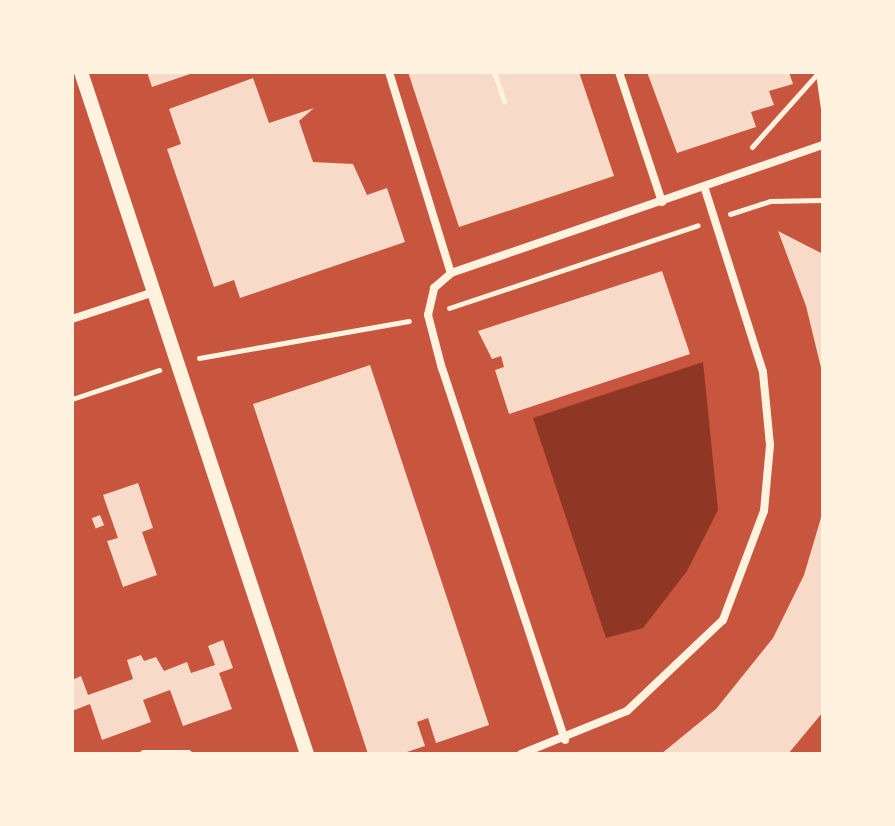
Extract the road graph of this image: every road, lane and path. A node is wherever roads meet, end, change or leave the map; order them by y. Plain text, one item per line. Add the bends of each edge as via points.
1 (81, 72) edge
2 (389, 72) edge
3 (494, 72) edge
4 (619, 72) edge
5 (818, 73) edge
6 (504, 101) dead end
7 (823, 110) edge
8 (823, 145) edge
9 (748, 150) dead end
10 (704, 186) junction
11 (823, 200) edge
12 (662, 202) junction
13 (714, 220) junction
14 (451, 273) junction
15 (154, 292) junction
16 (428, 315) junction
17 (72, 319) edge
18 (178, 364) junction
19 (72, 399) edge
20 (565, 740) junction
21 (144, 754) edge
22 (188, 754) edge
23 (307, 754) edge
24 (521, 754) edge

1 - 15 street
2 - 14 street
3 - 6 path
4 - 12 street
5 - 7 path
5 - 9 path
8 - 10 street
10 - 12 street
10 - 13 street
11 - 13 path via 770,201
12 - 14 street
13 - 16 path
13 - 20 street via 763,372 770,445 764,511 723,620 627,711
14 - 16 street via 434,288
15 - 17 street
15 - 18 street
16 - 18 path via 353,336
16 - 20 street
18 - 19 path
18 - 23 street
20 - 24 street
21 - 22 street

